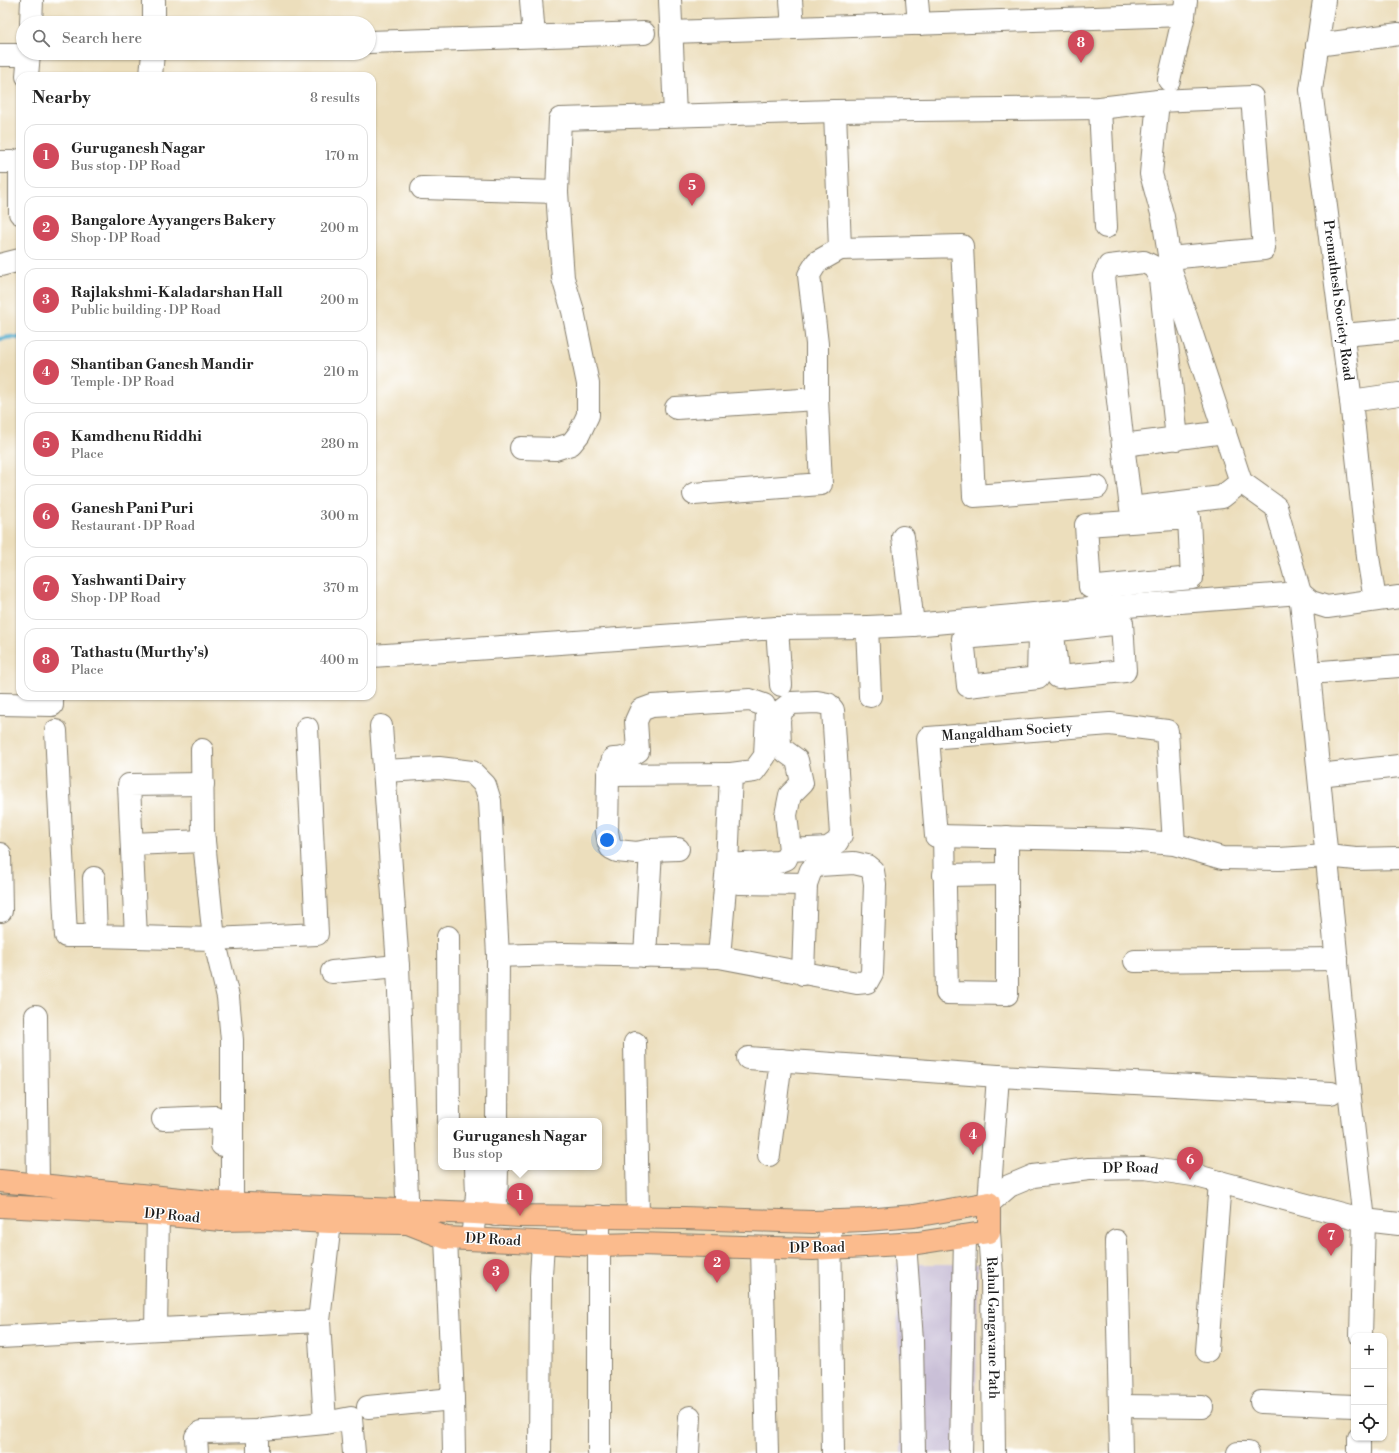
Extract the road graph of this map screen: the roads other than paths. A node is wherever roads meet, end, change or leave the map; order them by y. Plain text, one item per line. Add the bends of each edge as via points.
1 (32, 0) edge
2 (154, 0) edge
3 (531, 0) edge
4 (670, 0) edge
5 (791, 0) edge
6 (917, 0) edge
7 (1324, 0) edge
8 (1185, 7) edge
9 (31, 16) edge
10 (154, 16) edge
11 (918, 24) junction
12 (793, 28) junction
13 (671, 32) junction
14 (644, 33) dead end
15 (1399, 34) edge
16 (534, 36) junction
17 (376, 42) edge
18 (1317, 45) junction
19 (0, 55) edge
20 (16, 58) edge
21 (152, 60) edge
22 (151, 72) edge
23 (1169, 80) dead end
24 (1158, 101) junction
25 (1100, 108) junction
26 (835, 111) junction
27 (675, 115) junction
28 (16, 161) edge
29 (0, 162) edge
30 (422, 188) dead end
31 (557, 192) junction
32 (1106, 228) dead end
33 (840, 248) junction
34 (1169, 258) junction
35 (16, 261) edge
36 (0, 265) edge
37 (1399, 330) edge
38 (1343, 335) junction
39 (1399, 394) edge
40 (817, 399) junction
41 (1352, 401) junction
42 (676, 408) dead end
43 (1225, 432) junction
44 (1177, 439) junction
45 (1123, 445) junction
46 (520, 448) dead end
47 (1241, 482) junction
48 (1097, 487) dead end
49 (694, 494) dead end
50 (903, 537) dead end
51 (1300, 593) junction
52 (1399, 597) edge
53 (1099, 598) junction
54 (1375, 600) junction
55 (913, 625) junction
56 (867, 627) junction
57 (778, 635) junction
58 (376, 656) edge
59 (1399, 666) edge
60 (1309, 673) junction
61 (781, 686) dead end
62 (870, 696) dead end
63 (52, 700) edge
64 (0, 704) edge
65 (381, 726) dead end
66 (307, 728) dead end
67 (56, 731) dead end
68 (202, 750) dead end
69 (1399, 766) edge
70 (384, 771) junction
71 (731, 774) junction
72 (608, 775) junction
73 (1319, 775) junction
74 (202, 784) junction
75 (944, 836) junction
76 (1007, 837) junction
77 (204, 841) junction
78 (132, 844) junction
79 (1174, 844) junction
80 (678, 849) dead end
81 (651, 850) junction
82 (790, 850) junction
83 (0, 854) edge
84 (1327, 856) junction
85 (1399, 858) edge
86 (727, 865) junction
87 (1007, 874) junction
88 (944, 875) junction
89 (94, 878) dead end
90 (739, 883) dead end
91 (806, 884) junction
92 (1, 911) dead end
93 (96, 936) junction
94 (136, 937) junction
95 (448, 938) dead end
96 (214, 939) junction
97 (498, 956) junction
98 (645, 956) junction
99 (719, 957) junction
100 (1337, 959) junction
101 (1135, 960) dead end
102 (398, 966) junction
103 (332, 972) dead end
104 (803, 974) junction
105 (36, 1016) dead end
106 (635, 1043) dead end
107 (748, 1058) dead end
108 (781, 1060) junction
109 (998, 1076) junction
110 (1331, 1093) dead end
111 (449, 1118) edge
112 (497, 1118) edge
113 (163, 1119) dead end
114 (769, 1155) dead end
115 (476, 1170) edge
116 (497, 1170) edge
117 (0, 1181) edge
118 (1220, 1182) junction
119 (38, 1185) junction
120 (989, 1203) junction
121 (0, 1206) edge
122 (226, 1211) junction
123 (475, 1213) junction
124 (158, 1214) junction
125 (496, 1215) junction
126 (599, 1216) junction
127 (408, 1217) junction
128 (638, 1217) junction
129 (1364, 1220) junction
130 (830, 1221) junction
131 (330, 1222) junction
132 (1399, 1224) edge
133 (989, 1232) junction
134 (965, 1236) junction
135 (446, 1238) junction
136 (472, 1238) junction
137 (1116, 1241) dead end
138 (543, 1243) junction
139 (904, 1243) junction
140 (599, 1245) junction
141 (762, 1248) junction
142 (831, 1248) junction
143 (319, 1321) junction
144 (156, 1329) junction
145 (1361, 1333) edge
146 (0, 1337) edge
147 (1207, 1351) dead end
148 (453, 1399) junction
149 (1261, 1402) dead end
150 (1120, 1406) junction
151 (1351, 1406) edge
152 (1202, 1407) dead end
153 (360, 1413) junction
154 (690, 1417) dead end
155 (325, 1423) junction
156 (260, 1431) junction
157 (1359, 1441) edge
158 (197, 1453) edge
159 (258, 1453) edge
160 (354, 1453) edge
161 (454, 1453) edge
162 (540, 1453) edge
163 (600, 1453) edge
164 (688, 1453) edge
165 (767, 1453) edge
166 (833, 1453) edge
167 (914, 1453) edge
168 (961, 1453) edge
169 (994, 1453) edge
170 (1121, 1453) edge
171 (1238, 1453) edge
172 (1248, 1453) edge
173 (1359, 1453) edge

1 - 9 street
2 - 10 street
3 - 16 street
4 - 13 street
5 - 12 street
6 - 11 street
7 - 18 street, Premathesh Society Road
8 - 11 street
8 - 23 street
11 - 12 street
12 - 13 street
13 - 27 street
14 - 16 street
15 - 18 street
16 - 17 street
18 - 38 street, Premathesh Society Road via 1311,90
19 - 20 street
21 - 22 street
24 - 25 street
24 - 34 street via 1151,174
24 - 34 street via 1252,97 1264,249
25 - 26 street
25 - 32 street
26 - 27 street
26 - 33 street
27 - 31 street via 560,119
28 - 29 street
30 - 31 street
31 - 46 street via 563,278 573,311 588,384 588,415 571,444 555,449
33 - 40 street via 817,262 810,275 817,344
33 - 48 street via 962,246 974,496
34 - 43 street via 1172,274
35 - 36 street
37 - 38 street
38 - 41 street, Premathesh Society Road
39 - 41 street
40 - 42 street
40 - 49 street via 821,484
41 - 54 street, Premathesh Society Road via 1368,557
43 - 44 street
43 - 47 street
44 - 45 street
44 - 45 street via 1160,279 1154,267 1144,262 1109,266 1104,276
45 - 47 street via 1131,508 1222,497
47 - 51 street via 1276,507
50 - 55 street
51 - 53 street
51 - 54 street via 1311,602 1327,607
51 - 60 street
52 - 54 street
53 - 53 street via 1090,587 1086,525 1189,518 1192,578
53 - 55 street via 1046,625
55 - 56 street
56 - 57 street
56 - 62 street
57 - 58 street via 719,632
57 - 61 street
59 - 60 street
60 - 73 street
63 - 64 street via 52,705
65 - 70 street
66 - 96 street via 317,934
67 - 93 street via 66,936
68 - 74 street
69 - 73 street
70 - 97 street via 439,768 472,772 485,785 490,802
70 - 102 street
71 - 72 street
71 - 72 street via 754,771 765,756 767,713 764,704 750,700 652,706 641,710 636,721 638,751 621,759 613,759
71 - 86 street
72 - 81 street via 607,832 611,848 617,852 637,853
73 - 84 street
74 - 77 street
74 - 78 street via 129,785
75 - 76 street
75 - 79 street, Mangaldham Society via 936,836 928,738 1110,724 1167,731
75 - 88 street
76 - 79 street via 1128,840
76 - 87 street
77 - 78 street
77 - 96 street
78 - 94 street
79 - 84 street via 1222,858 1279,859
80 - 81 street
81 - 98 street
82 - 82 street via 828,848 837,842 841,835 833,710 828,704 791,704 782,710 779,720 780,746 797,760 802,783 790,795 786,815
82 - 86 street via 786,859 778,862
83 - 92 street
84 - 85 street via 1356,859
84 - 100 street
86 - 99 street
87 - 88 street
87 - 88 street via 1007,994 947,993
89 - 93 street
90 - 91 street
91 - 104 street
91 - 104 street via 811,870 819,864 854,863 867,866 873,871 875,884 872,973 867,982 857,983
93 - 94 street
94 - 96 street
95 - 111 street
96 - 122 street via 228,997 232,1040
97 - 98 street
97 - 112 street
98 - 99 street
99 - 104 street
100 - 101 street
100 - 129 street
102 - 103 street
102 - 127 street
105 - 119 street
106 - 128 street
107 - 108 street
108 - 109 street
108 - 114 street
109 - 110 street
109 - 120 street
113 - 122 street via 215,1117 222,1120
115 - 123 street
116 - 125 street
117 - 119 main road, DP Road
118 - 120 street, DP Road via 1145,1168 1089,1169 1028,1177 1008,1186
118 - 129 street, DP Road
118 - 147 street
119 - 122 main road, DP Road
120 - 130 main road, DP Road via 914,1216
120 - 133 main road, Rahul Gangavane Path
121 - 124 main road, DP Road
122 - 124 main road, DP Road
122 - 127 main road, DP Road
122 - 131 main road, DP Road via 268,1218
123 - 125 main road, DP Road
123 - 127 main road, DP Road
123 - 136 street
124 - 144 street
125 - 126 main road, DP Road
126 - 128 main road, DP Road
126 - 140 street
127 - 131 main road, DP Road
127 - 135 main road, DP Road
128 - 130 main road, DP Road
129 - 132 street, DP Road
129 - 145 street
130 - 142 street
131 - 143 street
133 - 134 main road, DP Road
133 - 169 street, Rahul Gangavane Path via 992,1276
134 - 139 main road, DP Road
134 - 168 street
135 - 136 main road, DP Road
135 - 148 street
136 - 138 main road, DP Road
137 - 150 street
138 - 140 main road, DP Road
138 - 162 street
139 - 142 main road, DP Road
139 - 167 street via 912,1340
140 - 141 main road, DP Road
140 - 163 street
141 - 142 main road, DP Road
141 - 165 street
142 - 166 street
143 - 144 street
143 - 155 street
144 - 146 street
148 - 153 street
148 - 161 street
149 - 151 street
150 - 152 street
150 - 170 street
153 - 155 street
153 - 160 street
154 - 164 street
155 - 156 street via 268,1428
156 - 158 street via 201,1432 196,1437
156 - 159 street
157 - 173 street
171 - 172 street

